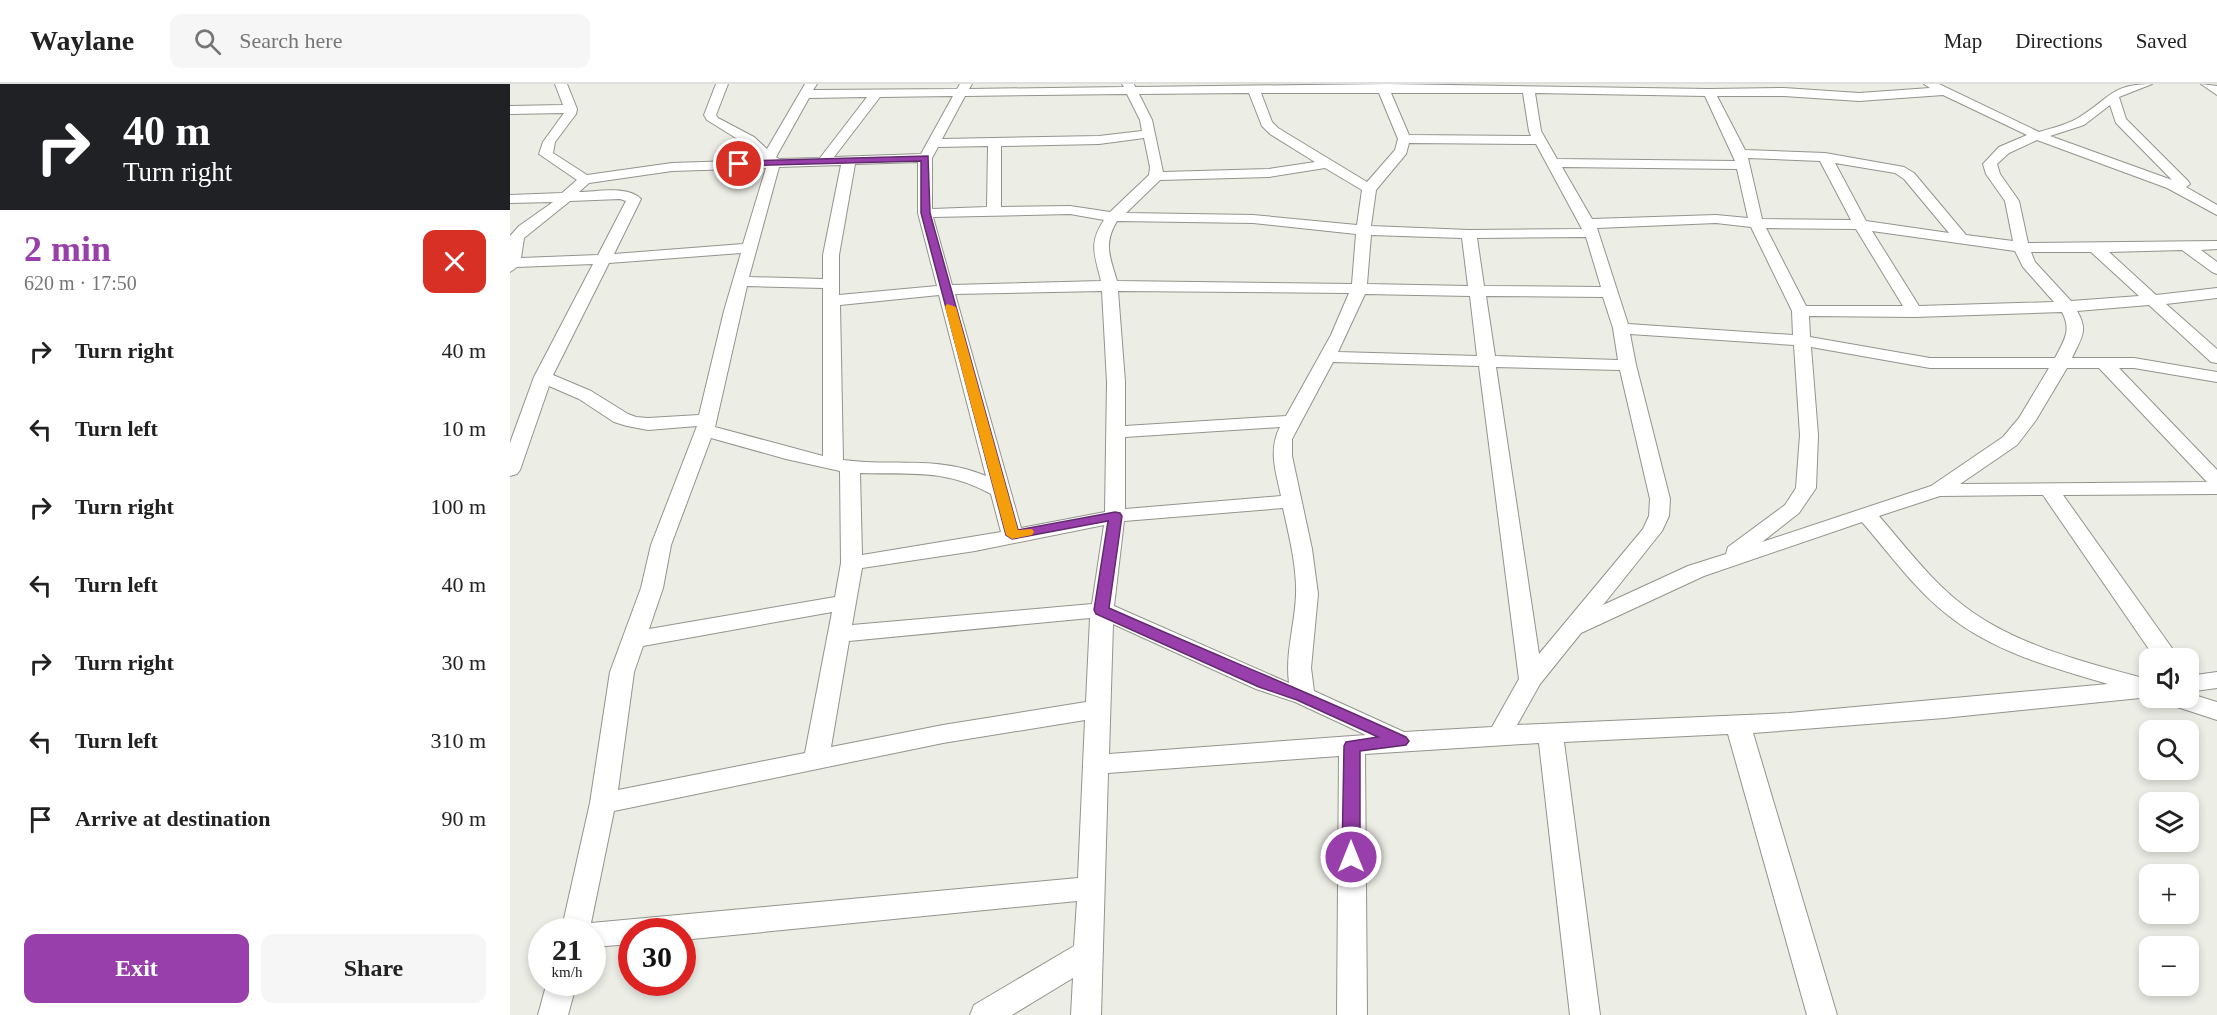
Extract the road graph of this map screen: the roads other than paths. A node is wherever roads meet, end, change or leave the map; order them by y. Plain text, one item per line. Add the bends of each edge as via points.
1 (561, 84) edge
2 (722, 84) edge
3 (1930, 84) edge
4 (2146, 84) edge
5 (2207, 84) edge
6 (1130, 87) edge
7 (1252, 87) edge
8 (1382, 87) edge
9 (964, 88) edge
10 (1510, 88) edge
11 (808, 89) edge
12 (883, 91) edge
13 (1528, 91) junction
14 (1943, 91) junction
15 (2217, 91) edge
16 (1709, 93) junction
17 (2113, 96) junction
18 (571, 109) junction
19 (510, 110) edge
20 (1149, 134) junction
21 (2040, 136) junction
22 (1404, 139) junction
23 (1539, 140) junction
24 (994, 142) junction
25 (932, 143) junction
26 (1825, 157) junction
27 (925, 158) junction
28 (772, 159) junction
29 (1741, 159) junction
30 (825, 160) junction
31 (849, 160) junction
32 (1552, 163) junction
33 (1326, 164) junction
34 (1156, 176) junction
35 (585, 179) junction
36 (1369, 189) junction
37 (568, 196) junction
38 (2196, 198) junction
39 (510, 199) edge
40 (2217, 211) edge
41 (994, 212) junction
42 (925, 213) junction
43 (1113, 217) junction
44 (1756, 223) junction
45 (1861, 225) junction
46 (1590, 229) junction
47 (1364, 230) junction
48 (1469, 234) junction
49 (514, 236) edge
50 (1962, 239) junction
51 (2217, 245) edge
52 (2186, 246) junction
53 (2022, 247) junction
54 (749, 248) junction
55 (2095, 248) junction
56 (605, 259) junction
57 (511, 265) edge
58 (2217, 269) edge
59 (740, 281) junction
60 (830, 284) junction
61 (1110, 285) junction
62 (1359, 289) junction
63 (946, 290) junction
64 (1611, 292) junction
65 (1476, 293) junction
66 (2217, 293) edge
67 (830, 301) junction
68 (2154, 301) junction
69 (2067, 307) junction
70 (1800, 311) junction
71 (1915, 312) junction
72 (1621, 328) junction
73 (1803, 342) junction
74 (1328, 357) junction
75 (2217, 358) edge
76 (1486, 361) junction
77 (2103, 362) junction
78 (2061, 363) junction
79 (1627, 365) junction
80 (543, 377) junction
81 (2217, 377) edge
82 (1291, 421) junction
83 (706, 425) junction
84 (1116, 432) junction
85 (841, 465) junction
86 (510, 470) edge
87 (2217, 481) edge
88 (2217, 488) edge
89 (2049, 489) junction
90 (1938, 490) junction
91 (1002, 492) junction
92 (1292, 501) junction
93 (1866, 515) junction
94 (1115, 516) junction
95 (1012, 535) junction
96 (1723, 562) junction
97 (852, 563) junction
98 (845, 602) junction
99 (1101, 610) junction
100 (1576, 627) junction
101 (839, 634) junction
102 (632, 640) junction
103 (2160, 648) edge
104 (1531, 679) junction
105 (2217, 680) edge
106 (2199, 682) edge
107 (2139, 685) edge
108 (2139, 689) edge
109 (1303, 696) junction
110 (2199, 705) edge
111 (1099, 709) junction
112 (2217, 711) edge
113 (1738, 725) junction
114 (1550, 732) junction
115 (1499, 736) junction
116 (1401, 741) junction
117 (1352, 746) junction
118 (816, 759) junction
119 (1096, 764) junction
120 (603, 803) junction
121 (1092, 888) junction
122 (578, 918) edge
123 (696, 926) edge
124 (1090, 952) junction
125 (558, 996) edge
126 (553, 1015) edge
127 (985, 1015) edge
128 (1086, 1015) edge
129 (1352, 1015) edge
130 (1585, 1015) edge
131 (1822, 1015) edge

1 - 18 street
2 - 28 street via 710,115 713,120 741,134
3 - 14 street
4 - 17 street
5 - 15 street
6 - 7 street
6 - 9 street
6 - 20 street
7 - 8 street
7 - 33 street via 1266,123
8 - 10 street
8 - 22 street
9 - 12 street
9 - 25 street
10 - 13 street
11 - 12 street
11 - 28 street
12 - 30 street
13 - 16 street
13 - 23 street
14 - 16 street via 1859,97
14 - 21 street
16 - 29 street
17 - 21 street via 2096,114
17 - 38 street via 2120,120
18 - 19 street
18 - 35 street via 549,142 546,154
20 - 24 street via 1099,140
20 - 34 street
21 - 38 street via 2135,169
21 - 53 street via 2001,150 1990,164 2012,201
22 - 23 street
22 - 36 street via 1401,151
23 - 32 street
24 - 25 street
24 - 41 street
25 - 27 street
26 - 29 street
26 - 45 street
26 - 50 street via 1885,166 1909,176
27 - 31 street
27 - 42 street
28 - 30 street
28 - 35 street via 655,168
28 - 54 street
29 - 32 street
29 - 44 street
30 - 31 street
31 - 60 street via 831,255
32 - 46 street
33 - 34 street via 1269,173
33 - 36 street
34 - 43 street
35 - 37 street
36 - 47 street
37 - 39 street
37 - 49 street
37 - 56 street via 621,195 633,199
38 - 40 street
41 - 42 street
41 - 43 street via 1070,210
42 - 63 street
43 - 47 street via 1253,219
43 - 61 street via 1100,247
44 - 45 street
44 - 46 street via 1716,219
44 - 70 street
45 - 50 street
45 - 71 street
46 - 48 street
46 - 64 street
47 - 48 street
47 - 62 street
48 - 65 street
49 - 57 street
50 - 53 street
51 - 52 street
52 - 55 street
52 - 58 street
53 - 55 street
53 - 69 street via 2028,264
54 - 56 street
54 - 59 street
55 - 68 street
56 - 57 street
56 - 80 street
59 - 60 street
59 - 83 street
60 - 67 street
61 - 62 street
61 - 63 street
61 - 84 street
62 - 65 street
62 - 74 street
63 - 67 street
63 - 91 street
64 - 65 street
64 - 72 street
65 - 76 street
66 - 68 street
67 - 85 street
68 - 69 street
68 - 75 street
69 - 71 street
69 - 78 street via 2076,323 2075,334
70 - 71 street
70 - 73 street
72 - 73 street
72 - 79 street
73 - 78 street via 1930,363
73 - 96 street via 1809,435 1806,488 1792,509
74 - 76 street
74 - 82 street
76 - 79 street
76 - 104 street
77 - 78 street
77 - 81 street via 2175,368
77 - 87 street
78 - 90 street via 2010,441
79 - 100 street via 1660,499 1659,516 1652,531
80 - 83 street via 634,422
80 - 86 street
82 - 84 street
82 - 92 street via 1283,439 1282,456
83 - 85 street via 789,455
83 - 102 street via 661,545 652,588
84 - 94 street
85 - 91 street via 934,468 981,480
85 - 97 street
88 - 89 street
89 - 90 street
89 - 103 street
90 - 93 street
91 - 95 street
92 - 94 street
92 - 109 street via 1307,594 1299,668
93 - 96 street
93 - 107 street via 1937,594 1971,621 2055,660
94 - 95 street
94 - 99 street
95 - 97 street
96 - 100 street via 1687,574
97 - 98 street
98 - 101 street
98 - 102 street
99 - 101 street
99 - 109 street via 1264,683
99 - 111 street
100 - 104 street
101 - 118 street
102 - 120 street via 622,672
104 - 115 street
105 - 106 street
108 - 113 street
109 - 116 street
110 - 112 street
111 - 118 street
111 - 119 street
113 - 114 street
113 - 131 street
114 - 115 street
114 - 130 street
115 - 116 street
116 - 117 street
117 - 119 street
117 - 129 street
118 - 120 street
119 - 121 street
120 - 122 street
121 - 123 street
121 - 124 street
124 - 127 street
124 - 128 street
125 - 126 street

